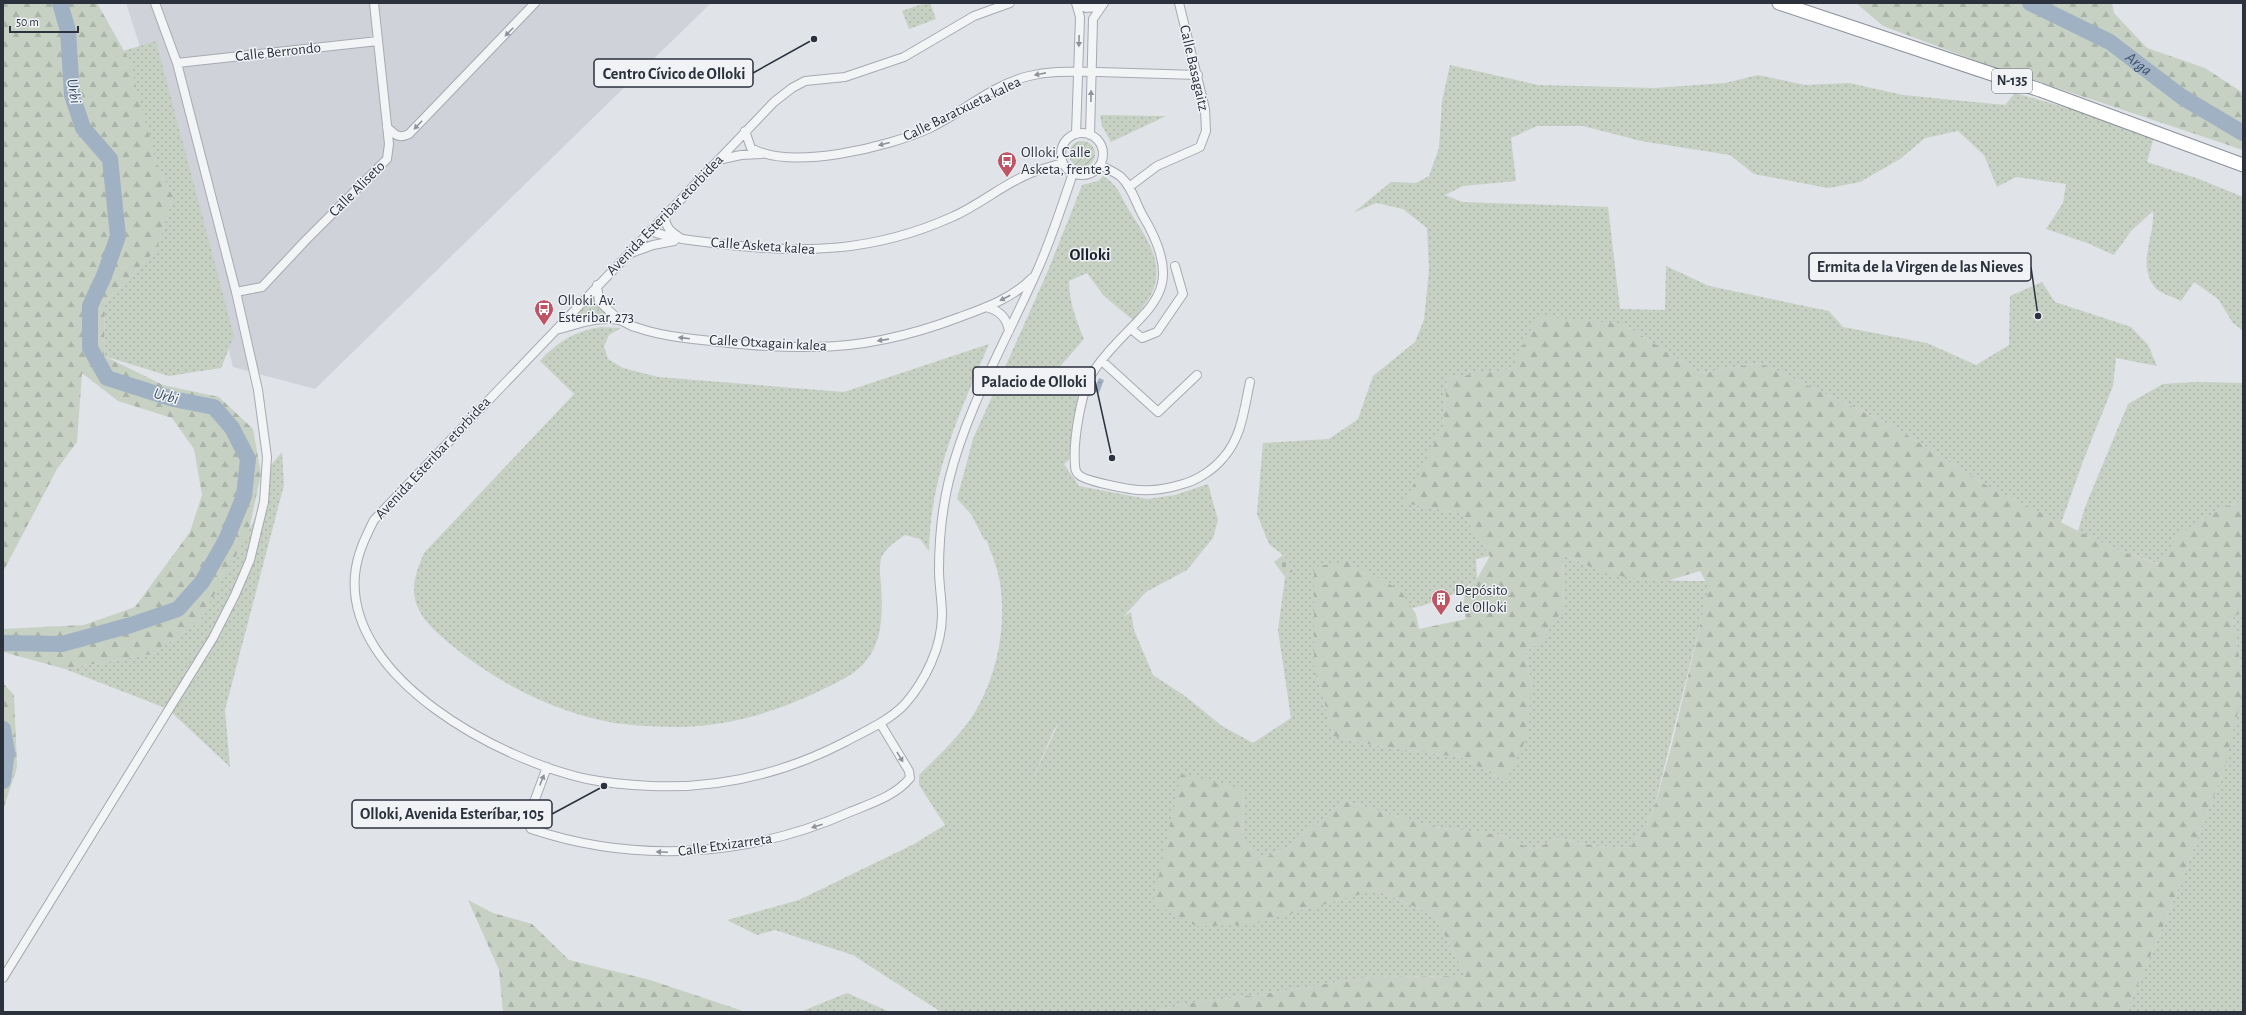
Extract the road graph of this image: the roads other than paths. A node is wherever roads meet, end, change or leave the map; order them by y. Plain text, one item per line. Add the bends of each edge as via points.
1 (155, 3) edge
2 (374, 3) edge
3 (535, 3) edge
4 (1010, 3) edge
5 (1076, 3) edge
6 (1179, 3) edge
7 (1779, 3) edge
8 (1102, 4) edge
9 (378, 41) junction
10 (177, 63) junction
11 (1079, 72) junction
12 (1092, 72) junction
13 (1198, 75) junction
14 (387, 127) junction
15 (746, 131) junction
16 (1076, 134) junction
17 (1090, 135) junction
18 (762, 154) junction
19 (718, 160) junction
20 (1063, 163) junction
21 (1100, 165) junction
22 (2243, 165) edge
23 (1073, 173) junction
24 (1129, 187) junction
25 (665, 214) junction
26 (650, 231) junction
27 (684, 240) junction
28 (628, 254) junction
29 (1175, 266) dead end
30 (1036, 274) junction
31 (597, 285) junction
32 (236, 292) junction
33 (986, 307) junction
34 (619, 320) junction
35 (1132, 329) junction
36 (555, 330) junction
37 (1009, 331) junction
38 (1102, 361) junction
39 (1198, 375) dead end
40 (1250, 382) dead end
41 (880, 723) junction
42 (547, 767) junction
43 (3, 978) edge

1 - 10 street
2 - 9 street
3 -> 14 street via 409,134 396,136
4 - 15 street, Avenida Esteribar etorbidea via 974,16 904,58 845,77 805,81 774,102
5 - 8 street via 1086,8
5 -> 11 street via 1080,17
6 - 13 street, Calle Basagaitz
7 - 22 highway, N-135 via 2040,90
8 - 12 street via 1093,19
9 - 10 street, Calle Berrondo
9 - 14 street
10 - 32 street
11 - 12 street, Calle Baratxueta kalea
11 - 16 street
11 -> 18 street, Calle Baratxueta kalea via 1058,71 1027,77 973,102 930,128 892,142 845,154
12 - 13 street, Calle Baratxueta kalea
17 -> 12 street
13 - 24 street, Calle Basagaitz via 1205,109 1206,131 1200,147 1157,166
14 - 32 street, Calle Aliseto via 389,153 385,162 262,287
15 - 18 street via 751,148
15 - 19 street, Avenida Esteribar etorbidea
16 - 17 street
16 - 20 street via 1064,142 1061,156
17 - 21 street via 1100,144 1103,151
18 - 19 street, Calle Baratxueta kalea
19 - 25 street, Avenida Esteribar etorbidea
20 - 23 street
20 - 27 street, Calle Asketa kalea via 1030,173 976,205 937,224 871,244 829,250 794,250
21 - 23 street via 1085,175
21 - 24 street via 1121,177
23 - 30 street, Avenida Esteribar etorbidea
24 - 35 street via 1136,205 1158,242 1162,256 1163,278 1154,303
25 - 26 street, Avenida Esteribar etorbidea
25 - 27 street via 665,224 669,230
26 - 27 street, Calle Asketa kalea
26 - 28 street, Avenida Esteribar etorbidea
27 - 28 street, Calle Asketa kalea via 653,245
28 - 31 street, Avenida Esteribar etorbidea
29 - 35 street via 1183,294 1157,332 1142,338
30 -> 33 street, Calle Otxagain kalea via 1008,297
30 - 37 street, Avenida Esteribar etorbidea
31 - 34 street, Calle Otxagain kalea via 599,301
31 - 36 street, Avenida Esteribar etorbidea
32 - 43 street via 258,390 267,457 264,502 250,560 214,638
33 -> 34 street, Calle Otxagain kalea via 938,326 892,338 813,348 684,338 654,333
33 - 37 street via 993,308 1003,316 1008,322
34 - 36 street, Calle Otxagain kalea via 590,321
35 - 38 street
36 - 42 street, Avenida Esteribar etorbidea via 374,520 360,548 355,577 358,606 372,645 389,668 411,690 462,726 498,746
37 - 41 street, Avenida Esteribar etorbidea via 964,429 949,480 940,541 942,617 932,661 919,686 903,706
38 - 39 street via 1158,412
38 - 40 street via 1084,391 1075,467 1078,474 1086,479 1141,490 1185,484 1204,475 1223,459 1239,435
41 - 42 street, Avenida Esteribar etorbidea via 821,754 790,766 750,778 724,782 654,786 587,779
41 -> 42 street, Calle Etxizarreta via 909,770 910,778 901,789 830,822 749,845 663,852 586,844 531,829 527,821

